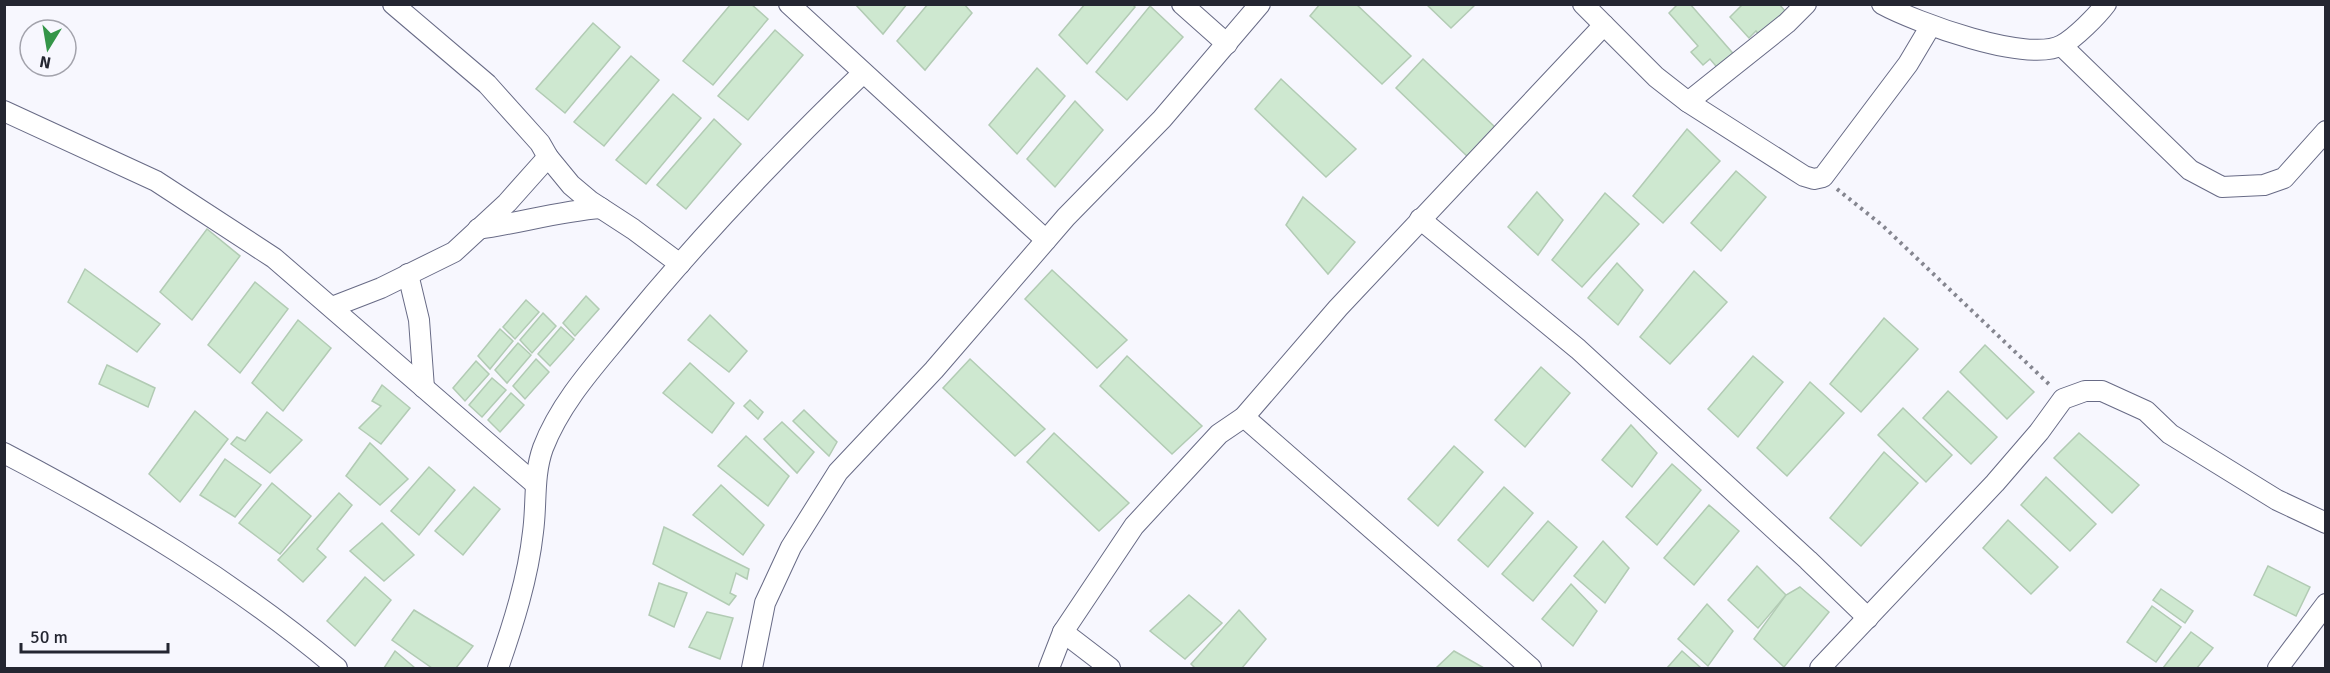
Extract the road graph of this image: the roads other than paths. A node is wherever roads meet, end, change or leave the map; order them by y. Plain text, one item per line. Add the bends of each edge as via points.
1 (393, 4) edge
2 (789, 4) edge
3 (1182, 4) edge
4 (1260, 4) edge
5 (1583, 4) edge
6 (1806, 4) edge
7 (1882, 4) edge
8 (2106, 4) edge
9 (1604, 24) junction
10 (1930, 27) junction
11 (1227, 44) junction
12 (2062, 46) junction
13 (863, 73) junction
14 (1688, 102) junction
15 (4, 111) edge
16 (2325, 131) edge
17 (548, 158) junction
18 (601, 208) junction
19 (1420, 219) junction
20 (478, 229) junction
21 (1046, 240) junction
22 (680, 264) junction
23 (408, 274) junction
24 (332, 307) junction
25 (424, 388) junction
26 (1244, 417) junction
27 (4, 453) edge
28 (534, 483) junction
29 (2325, 523) edge
30 (2325, 604) edge
31 (1868, 618) junction
32 (1063, 632) junction
33 (338, 669) edge
34 (498, 669) edge
35 (753, 669) edge
36 (1049, 669) edge
37 (1110, 669) edge
38 (1531, 669) edge
39 (1820, 669) edge
40 (2278, 669) edge

1 - 17 street via 487,84 540,143
2 - 13 street
3 - 11 street
4 - 11 street
5 - 9 street
6 - 14 street
7 - 10 street
8 - 12 street
9 - 14 street via 1656,77
9 - 19 street
10 - 12 street via 2032,50
10 - 14 street via 1908,64 1822,177 1804,176
11 - 21 street
12 - 16 street via 2190,170 2222,187 2264,185 2284,178
13 - 21 street
13 - 22 street via 800,134
15 - 24 street via 156,181 274,258
17 - 18 street via 571,185
17 - 20 street
18 - 20 street via 571,210
18 - 22 street
19 - 26 street
19 - 31 street via 1578,349
20 - 23 street via 454,252
21 - 35 street via 934,370 838,472 791,547 765,603
22 - 28 street via 562,410 543,448
23 - 24 street
23 - 25 street via 419,320
24 - 25 street
25 - 28 street
26 - 32 street via 1219,434 1134,526
26 - 38 street
27 - 33 street via 95,500 187,556 258,604
28 - 34 street via 531,542
29 - 31 street via 2277,500 2170,435 2146,411 2102,391 2085,391 2062,399 1995,483
30 - 40 street
31 - 39 street
32 - 36 street
32 - 37 street

